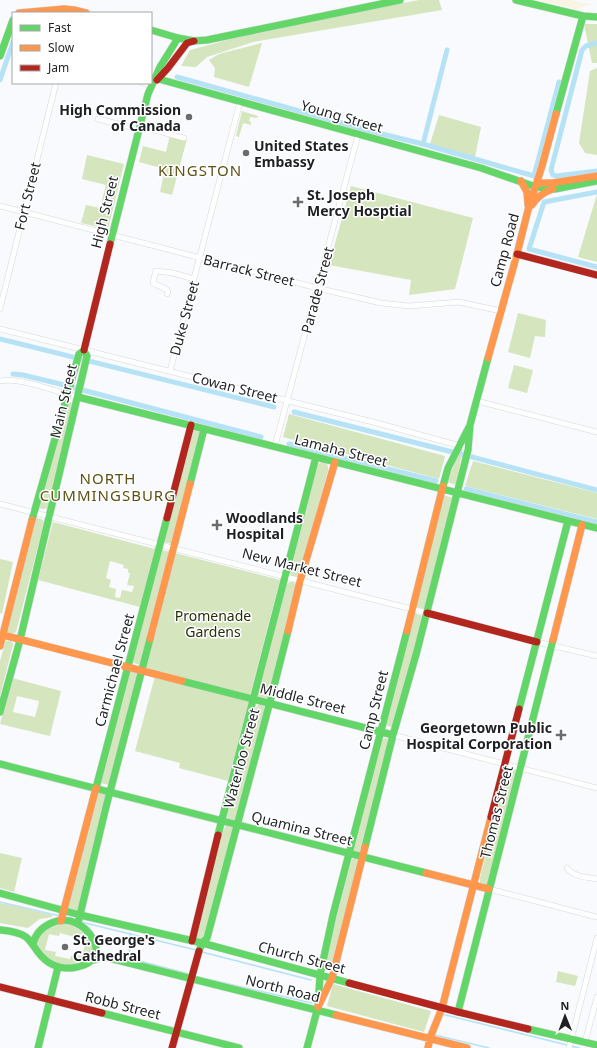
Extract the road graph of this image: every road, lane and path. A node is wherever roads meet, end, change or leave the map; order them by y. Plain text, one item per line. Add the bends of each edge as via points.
1 (400, 0) edge
2 (516, 0) edge
3 (390, 1) edge
4 (74, 11) edge
5 (29, 12) edge
6 (583, 16) junction
7 (597, 18) edge
8 (12, 23) edge
9 (152, 30) edge
10 (178, 38) junction
11 (194, 41) junction
12 (0, 56) edge
13 (168, 68) junction
14 (154, 81) junction
15 (172, 83) junction
16 (56, 84) edge
17 (240, 102) junction
18 (98, 119) dead end
19 (139, 127) junction
20 (358, 135) junction
21 (184, 138) dead end
22 (542, 166) junction
23 (597, 176) edge
24 (521, 181) junction
25 (597, 181) edge
26 (537, 185) junction
27 (554, 186) junction
28 (0, 206) edge
29 (528, 210) junction
30 (23, 212) junction
31 (112, 234) junction
32 (517, 254) junction
33 (200, 258) junction
34 (597, 275) edge
35 (194, 279) junction
36 (317, 288) junction
37 (167, 294) dead end
38 (0, 309) edge
39 (501, 311) junction
40 (0, 329) edge
41 (83, 353) junction
42 (170, 371) junction
43 (0, 381) edge
44 (69, 391) junction
45 (78, 393) junction
46 (287, 400) junction
47 (477, 401) junction
48 (191, 425) junction
49 (470, 425) junction
50 (204, 429) junction
51 (597, 432) edge
52 (275, 446) junction
53 (458, 447) junction
54 (468, 449) junction
55 (316, 457) junction
56 (335, 462) junction
57 (443, 485) junction
58 (458, 489) junction
59 (0, 504) edge
60 (34, 513) junction
61 (49, 516) junction
62 (568, 521) junction
63 (582, 525) junction
64 (597, 528) edge
65 (160, 545) junction
66 (173, 548) junction
67 (285, 577) junction
68 (300, 581) junction
69 (412, 609) junction
70 (427, 613) junction
71 (3, 619) edge
72 (3, 635) junction
73 (20, 640) junction
74 (537, 642) junction
75 (551, 645) junction
76 (0, 646) edge
77 (597, 656) edge
78 (128, 667) junction
79 (141, 670) junction
80 (253, 699) junction
81 (270, 703) junction
82 (0, 712) edge
83 (381, 732) junction
84 (393, 735) junction
85 (0, 764) edge
86 (505, 764) junction
87 (520, 768) junction
88 (96, 788) junction
89 (597, 788) edge
90 (111, 792) junction
91 (222, 821) junction
92 (237, 824) junction
93 (349, 853) junction
94 (363, 857) junction
95 (568, 868) dead end
96 (597, 879) edge
97 (474, 885) junction
98 (489, 889) junction
99 (2, 895) edge
100 (62, 916) junction
101 (597, 917) edge
102 (79, 920) junction
103 (0, 930) edge
104 (597, 938) edge
105 (192, 941) junction
106 (33, 944) junction
107 (202, 944) junction
108 (93, 960) junction
109 (58, 967) junction
110 (320, 975) junction
111 (190, 978) junction
112 (332, 978) junction
113 (0, 987) edge
114 (597, 997) edge
115 (51, 1000) junction
116 (318, 1008) junction
117 (442, 1008) junction
118 (458, 1012) junction
119 (177, 1032) junction
120 (430, 1038) junction
121 (571, 1039) junction
122 (585, 1042) junction
123 (597, 1045) edge
124 (38, 1048) edge
125 (172, 1048) edge
126 (239, 1048) edge
127 (307, 1048) edge
128 (428, 1048) edge
129 (467, 1048) edge
130 (570, 1048) edge

1 - 3 street
2 - 6 street
3 - 11 street
4 - 5 street via 60,9
6 - 7 street
6 - 22 street, Camp Road
8 - 12 street
9 - 10 street
10 - 11 street
10 - 14 street, High Street
11 - 13 street, High Street via 187,43
13 - 14 street, High Street
13 - 15 street
14 - 15 street, Young Street
14 - 19 street, High Street
15 - 17 street, Young Street
16 - 30 street, Fort Street
17 - 20 street, Young Street
17 - 33 street, Duke Street
18 - 19 street
19 - 21 street
19 - 31 street, High Street
20 - 24 street, Young Street
20 - 36 street, Parade Street
22 - 26 street, Camp Road
22 - 27 street via 544,176
23 - 27 street
24 - 26 street, Young Street
24 - 29 street via 527,192
25 - 27 street
26 - 27 street, Young Street
26 - 29 street, Camp Road
27 - 29 street via 542,194
28 - 30 street, Barrack Street
29 - 32 street, Camp Road
30 - 31 street, Barrack Street
30 - 38 street, Fort Street
31 - 33 street, Barrack Street
31 - 41 street, High Street
32 - 34 street
32 - 39 street, Camp Road
33 - 35 street, Duke Street
33 - 36 street, Barrack Street
35 - 37 street via 156,271 153,283 166,288
35 - 42 street, Duke Street
36 - 39 street, Barrack Street via 396,305 459,302
36 - 46 street, Parade Street
39 - 47 street, Camp Road
40 - 41 street, Cowan Street
41 - 42 street, Cowan Street
41 - 44 street, Main Street
41 - 45 street, Main Street
42 - 46 street, Cowan Street
43 - 44 street
44 - 45 street
44 - 60 street, Main Street
45 - 48 street, Lamaha Street
45 - 61 street, Main Street
46 - 52 street, Parade Street
46 - 53 street, Cowan Street
47 - 49 street, Camp Road
47 - 51 street
48 - 50 street, Lamaha Street
48 - 65 street, Carmichael Street
49 - 53 street, Camp Street
49 - 54 street, Camp Road
50 - 52 street, Lamaha Street
50 - 66 street, Carmichael Street
52 - 55 street, Lamaha Street
53 - 54 street, Cowan Street
53 - 57 street, Camp Street via 452,456
54 - 58 street, Camp Road
55 - 56 street, Lamaha Street
55 - 67 street, Waterloo Street
56 - 57 street, Lamaha Street
56 - 68 street, Waterloo Street
57 - 58 street, Lamaha Street
57 - 69 street, Camp Street
58 - 62 street, Lamaha Street
58 - 70 street, Camp Street
59 - 60 street, New Market Street
60 - 61 street, New Market Street
60 - 71 street, Main Street
61 - 65 street, New Market Street
61 - 73 street, Main Street
62 - 63 street, Lamaha Street
62 - 74 street, Thomas Street
63 - 64 street, Lamaha Street
63 - 75 street, Thomas Street
65 - 66 street, New Market Street
65 - 78 street, Carmichael Street
66 - 67 street, New Market Street
66 - 79 street, Carmichael Street
67 - 68 street, New Market Street
67 - 80 street, Waterloo Street
68 - 69 street, New Market Street
68 - 81 street, Waterloo Street
69 - 70 street, New Market Street
69 - 83 street, Camp Street
70 - 74 street, New Market Street
70 - 84 street, Camp Street
71 - 72 street, Main Street
72 - 73 street, Middle Street
72 - 76 street, Main Street
73 - 78 street, Middle Street
73 - 82 street, Main Street
74 - 75 street, New Market Street
74 - 86 street, Thomas Street
75 - 77 street, New Market Street
75 - 87 street, Thomas Street
78 - 79 street, Middle Street
78 - 88 street, Carmichael Street
79 - 80 street, Middle Street
79 - 90 street, Carmichael Street
80 - 81 street, Middle Street
80 - 91 street, Waterloo Street
81 - 83 street, Middle Street
81 - 92 street, Waterloo Street
83 - 84 street, Middle Street
83 - 93 street, Camp Street
84 - 86 street, Middle Street
84 - 94 street, Camp Street
85 - 88 street, Quamina Street
86 - 87 street, Middle Street
86 - 97 street, Thomas Street
87 - 89 street, Middle Street
87 - 98 street, Thomas Street
88 - 90 street, Quamina Street
88 - 100 street, Carmichael Street
90 - 91 street, Quamina Street
90 - 102 street, Carmichael Street
91 - 92 street, Quamina Street
91 - 105 street, Waterloo Street
92 - 93 street, Quamina Street
92 - 107 street, Waterloo Street via 207,938
93 - 94 street, Quamina Street
93 - 110 street, Camp Street
94 - 97 street, Quamina Street
94 - 112 street, Camp Street
95 - 96 street via 576,875
97 - 98 street, Quamina Street
97 - 117 street, Thomas Street
98 - 101 street, Quamina Street
98 - 118 street, Thomas Street
99 - 100 street, Church Street
100 - 102 street, Church Street
100 - 102 street via 69,921
100 - 106 street via 41,929 34,937
102 - 105 street, Church Street
102 - 108 street via 95,944
103 - 106 street via 22,935
104 - 121 street
105 - 107 street, Church Street
106 - 109 street via 44,960
107 - 110 street, Church Street
107 - 111 street, Waterloo Street
108 - 109 street via 72,968
108 - 111 street, North Road via 105,957
109 - 115 street
110 - 112 street, Church Street
110 - 116 street, Camp Street
111 - 116 street, North Road
111 - 119 street, Waterloo Street
112 - 116 street, Camp Street
112 - 117 street, Church Street
113 - 115 street, Robb Street
114 - 122 street
115 - 119 street, Robb Street
115 - 124 street
116 - 120 street, North Road
116 - 127 street, Camp Street
117 - 118 street, Church Street
117 - 120 street, Thomas Street
118 - 121 street, Church Street
119 - 125 street, Waterloo Street
119 - 126 street, Robb Street
120 - 128 street, Thomas Street
120 - 129 street, North Road
121 - 122 street, Church Street
121 - 130 street
122 - 123 street, Church Street

